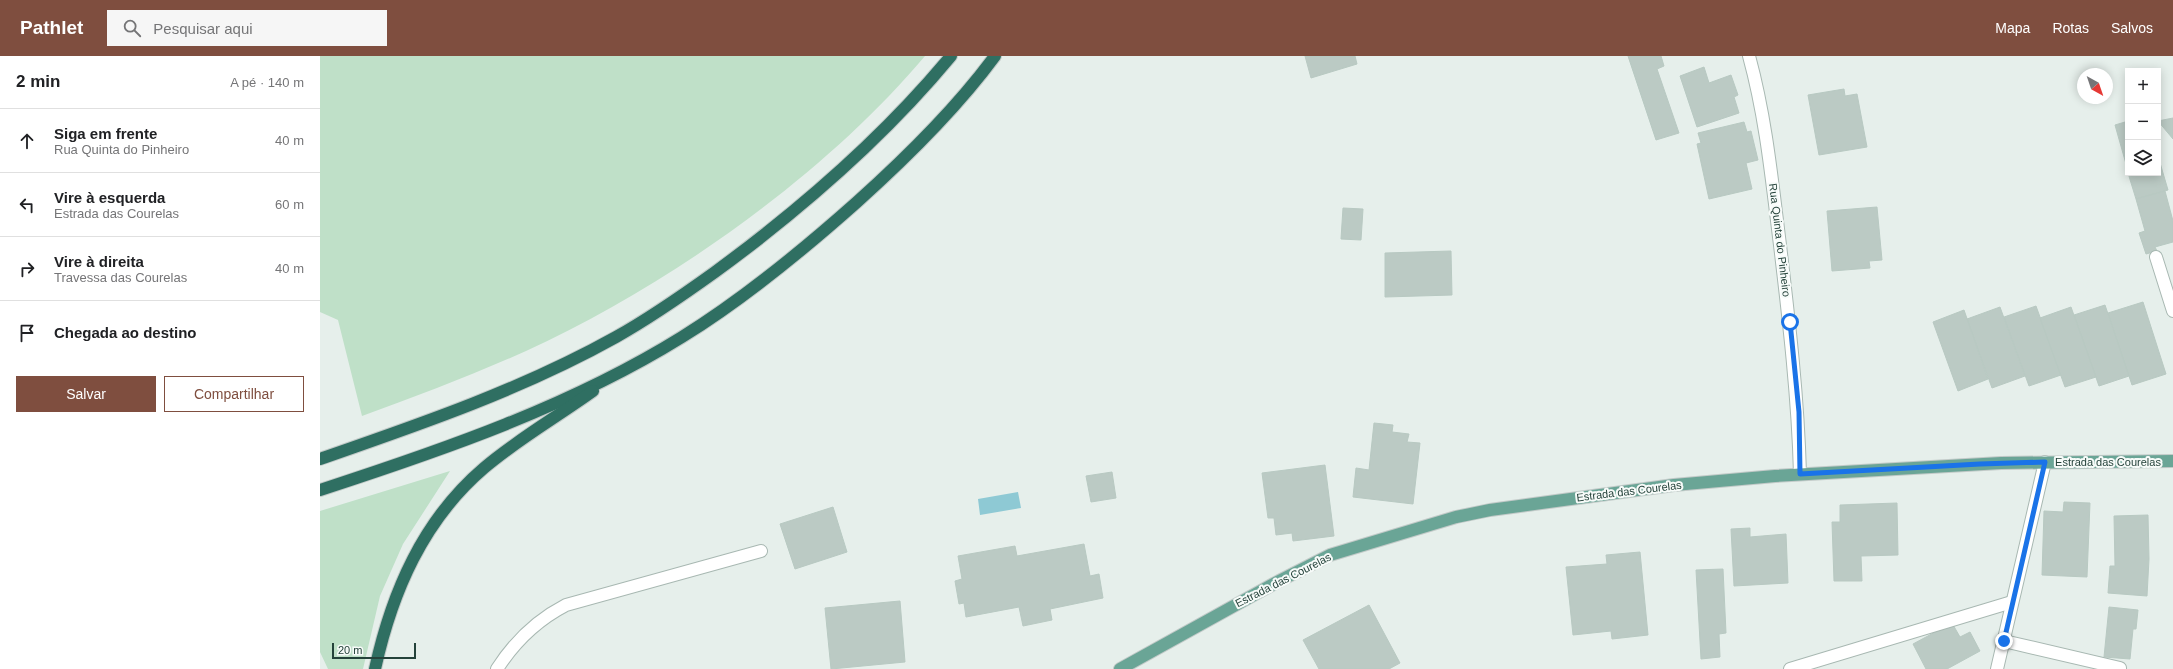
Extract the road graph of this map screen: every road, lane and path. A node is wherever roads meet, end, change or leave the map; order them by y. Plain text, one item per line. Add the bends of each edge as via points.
1 (951, 56) edge
2 (995, 56) edge
3 (1749, 56) edge
4 (2156, 257) dead end
5 (2173, 311) edge
6 (620, 372) junction
7 (320, 459) edge
8 (2173, 461) edge
9 (2045, 462) junction
10 (1800, 474) junction
11 (320, 490) edge
12 (761, 551) dead end
13 (2012, 602) junction
14 (2004, 641) junction
15 (2120, 668) edge
16 (375, 669) edge
17 (497, 669) edge
18 (1120, 669) edge
19 (1790, 669) edge
20 (1997, 669) edge

1 - 7 highway via 904,109 837,173 755,242 624,333 543,374 467,406
2 - 6 highway via 934,127 879,182 810,244 741,297 682,337
3 - 10 street, Rua Quinta do Pinheiro via 1759,91 1768,146 1790,322 1799,412
4 - 5 street
6 - 11 highway via 558,402 485,432
6 - 16 highway via 509,449 484,468 454,498 429,531 408,566 391,609
8 - 9 main road, Estrada das Courelas
9 - 10 main road, Estrada das Courelas
9 - 13 street
10 - 18 main road, Estrada das Courelas via 1627,491 1490,510 1440,522 1321,559
12 - 17 street via 566,605 532,627 507,653
13 - 14 street
13 - 19 street
14 - 15 street
14 - 20 street

